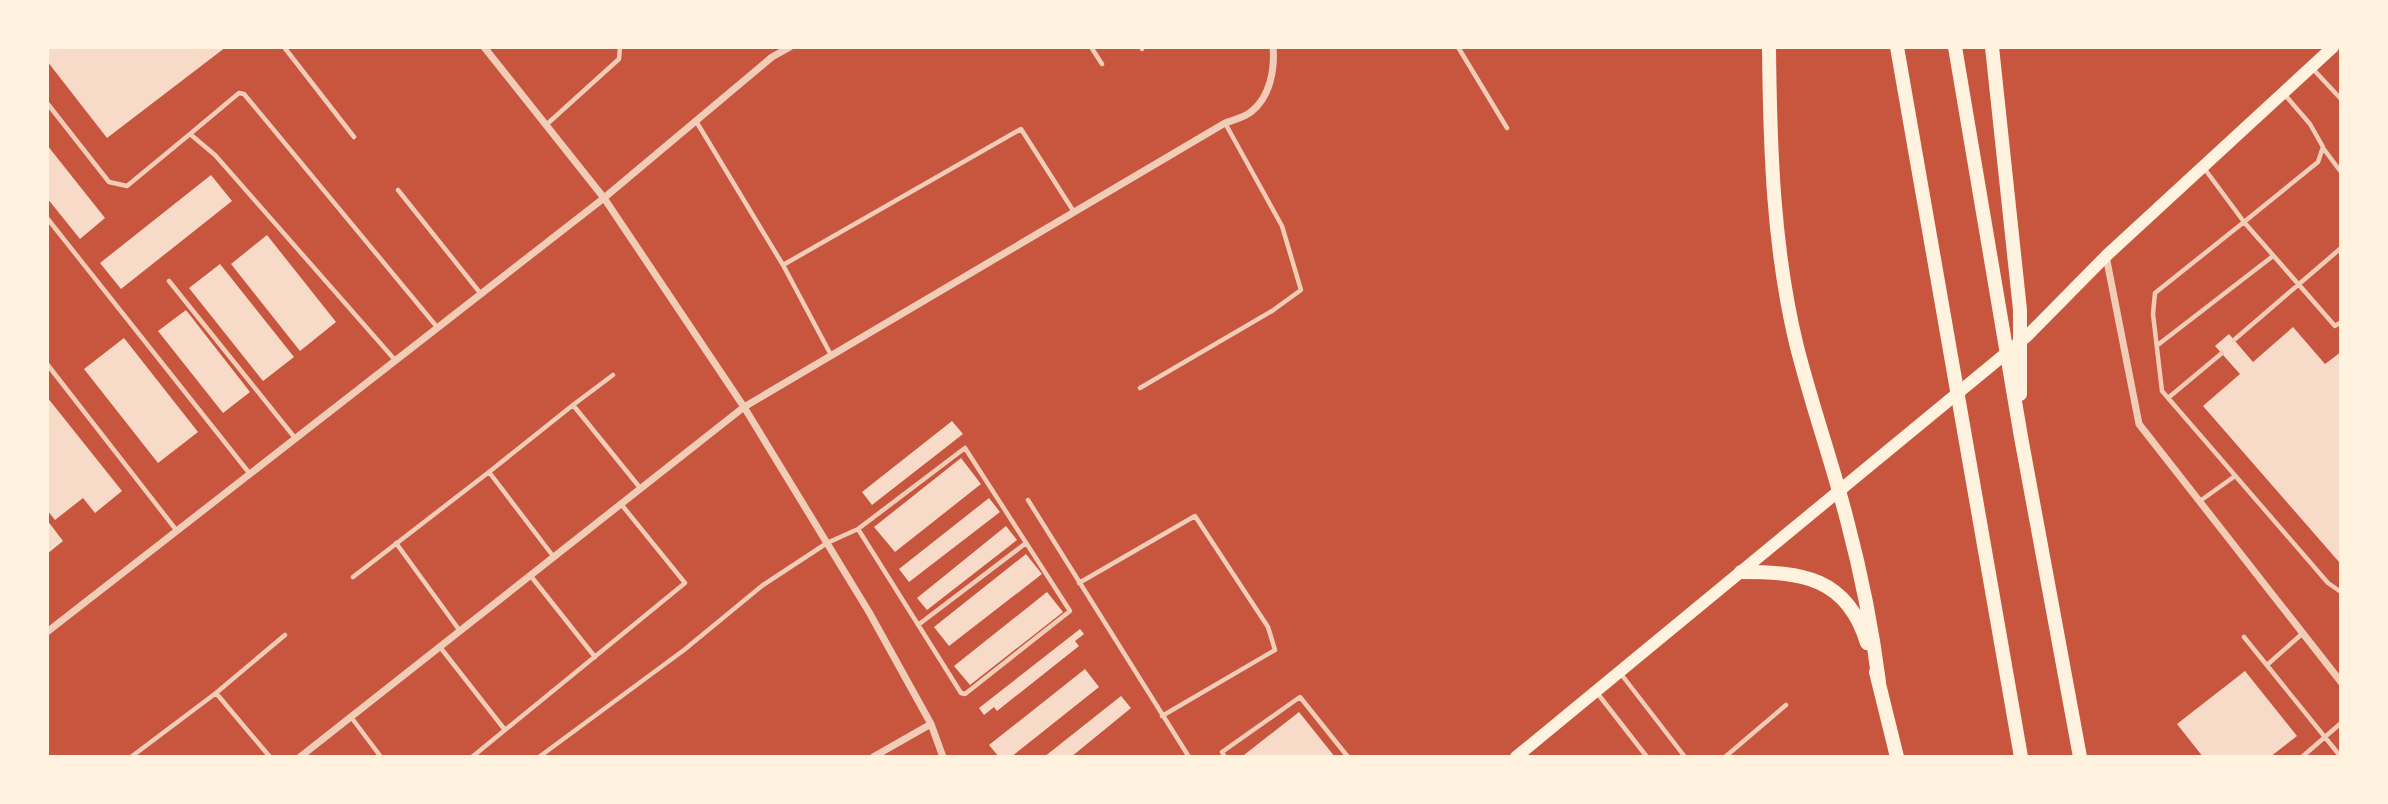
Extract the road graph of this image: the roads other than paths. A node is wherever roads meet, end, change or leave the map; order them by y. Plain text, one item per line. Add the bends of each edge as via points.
1 (284, 47) edge
2 (484, 47) edge
3 (620, 47) edge
4 (777, 47) edge
5 (790, 47) edge
6 (1091, 47) edge
7 (1273, 47) edge
8 (1458, 47) edge
9 (1769, 47) edge
10 (1897, 47) edge
11 (1955, 47) edge
12 (1992, 47) edge
13 (2333, 47) edge
14 (772, 57) junction
15 (1102, 64) dead end
16 (2312, 68) junction
17 (2284, 94) junction
18 (2341, 99) edge
19 (47, 103) edge
20 (696, 121) junction
21 (1225, 123) junction
22 (546, 125) junction
23 (1507, 128) dead end
24 (190, 134) junction
25 (355, 137) dead end
26 (2323, 147) junction
27 (2203, 167) junction
28 (2341, 172) edge
29 (398, 190) dead end
30 (604, 198) junction
31 (1074, 212) junction
32 (47, 218) edge
33 (2244, 222) junction
34 (2341, 248) edge
35 (2106, 256) junction
36 (2273, 256) junction
37 (783, 265) junction
38 (169, 281) dead end
39 (2297, 284) junction
40 (481, 294) junction
41 (2341, 322) edge
42 (437, 328) junction
43 (2234, 340) dead end
44 (2159, 344) junction
45 (2222, 353) dead end
46 (832, 356) junction
47 (396, 360) junction
48 (47, 364) edge
49 (613, 375) dead end
50 (1140, 388) dead end
51 (2168, 398) junction
52 (573, 405) junction
53 (744, 407) junction
54 (2021, 437) junction
55 (296, 439) junction
56 (489, 472) junction
57 (250, 474) junction
58 (2235, 476) junction
59 (640, 489) junction
60 (1838, 490) junction
61 (1028, 500) dead end
62 (2200, 501) junction
63 (621, 504) junction
64 (858, 529) junction
65 (177, 530) junction
66 (396, 543) junction
67 (827, 543) junction
68 (1026, 543) junction
69 (554, 557) junction
70 (1741, 572) junction
71 (530, 575) junction
72 (352, 576) dead end
73 (1079, 583) junction
74 (2341, 592) edge
75 (918, 625) junction
76 (460, 631) junction
77 (47, 632) edge
78 (2302, 633) junction
79 (285, 635) dead end
80 (2244, 637) dead end
81 (440, 647) junction
82 (594, 657) junction
83 (2267, 665) junction
84 (1620, 673) junction
85 (1879, 681) junction
86 (2341, 682) edge
87 (1597, 692) junction
88 (216, 693) junction
89 (1786, 705) dead end
90 (1162, 716) junction
91 (351, 717) junction
92 (2341, 723) edge
93 (931, 724) junction
94 (505, 730) junction
95 (2325, 737) junction
96 (131, 757) edge
97 (270, 757) edge
98 (300, 757) edge
99 (381, 757) edge
100 (472, 757) edge
101 (539, 757) edge
102 (873, 757) edge
103 (943, 757) edge
104 (1189, 757) edge
105 (1225, 757) edge
106 (1348, 757) edge
107 (1516, 757) edge
108 (1647, 757) edge
109 (1685, 757) edge
110 (1725, 757) edge
111 (1896, 757) edge
112 (2021, 757) edge
113 (2080, 757) edge
114 (2302, 757) edge
115 (2341, 757) edge

1 - 25 lane
2 - 22 street
3 - 22 lane via 619,59
4 - 14 street
5 - 14 street
6 - 15 lane
7 - 21 street via 1267,92 1252,112
8 - 23 lane
9 - 60 highway via 1773,191 1783,279
10 - 112 highway
11 - 54 highway
12 - 54 highway via 2020,310
13 - 16 main road
14 - 20 street
16 - 17 main road
16 - 18 lane
17 - 26 lane
17 - 27 main road
19 - 24 lane via 109,182 127,186
20 - 30 street
20 - 37 lane
21 - 31 street
21 - 50 lane via 1282,226 1301,290
22 - 30 street
24 - 42 lane via 230,98 244,94
24 - 47 lane via 215,155
26 - 28 lane
26 - 33 lane via 2318,162
27 - 33 lane
27 - 35 main road
29 - 40 lane
30 - 40 street
30 - 53 street
31 - 37 lane via 1021,129
31 - 46 street
32 - 57 lane
33 - 36 lane
33 - 44 lane via 2155,293 2153,314
34 - 39 lane
35 - 60 main road via 2027,336
35 - 62 street via 2139,424
36 - 39 lane
36 - 44 lane
37 - 46 lane
38 - 55 lane
39 - 41 lane via 2335,326
39 - 43 lane
40 - 42 street
42 - 47 street
44 - 51 lane via 2162,391
45 - 51 lane
46 - 53 street
47 - 55 street
48 - 65 lane
49 - 52 lane
51 - 58 lane
52 - 56 lane
52 - 59 lane
53 - 59 street
53 - 67 street
54 - 113 highway
55 - 57 street
56 - 66 lane
56 - 69 lane
57 - 65 street
58 - 62 lane
58 - 74 lane via 2328,583
59 - 63 street
60 - 70 main road
60 - 85 highway via 1872,629
61 - 73 lane
62 - 78 street
63 - 69 street
63 - 82 lane via 685,583
64 - 67 lane
64 - 68 lane via 965,448
64 - 75 lane
65 - 77 street
66 - 72 lane
66 - 76 lane
67 - 93 street
67 - 101 lane via 763,585
68 - 75 lane
68 - 75 lane via 1070,611 965,694
69 - 71 street
70 - 84 main road
70 - 85 highway via 1805,576 1838,593 1858,617
71 - 76 street
71 - 82 lane
73 - 90 lane
73 - 90 lane via 1195,516 1268,626 1275,650
76 - 81 street
78 - 83 lane
78 - 86 street
79 - 88 lane
80 - 83 lane
81 - 91 street
81 - 94 lane
82 - 94 lane
83 - 95 lane
84 - 87 main road
84 - 109 lane
85 - 111 highway
87 - 107 main road
87 - 108 lane
88 - 96 lane
88 - 97 lane
89 - 110 lane
90 - 104 lane
91 - 98 street
91 - 99 lane
92 - 95 lane
93 - 102 street
93 - 103 street
94 - 100 lane
95 - 114 lane
95 - 115 lane
105 - 106 lane via 1222,752 1300,697

